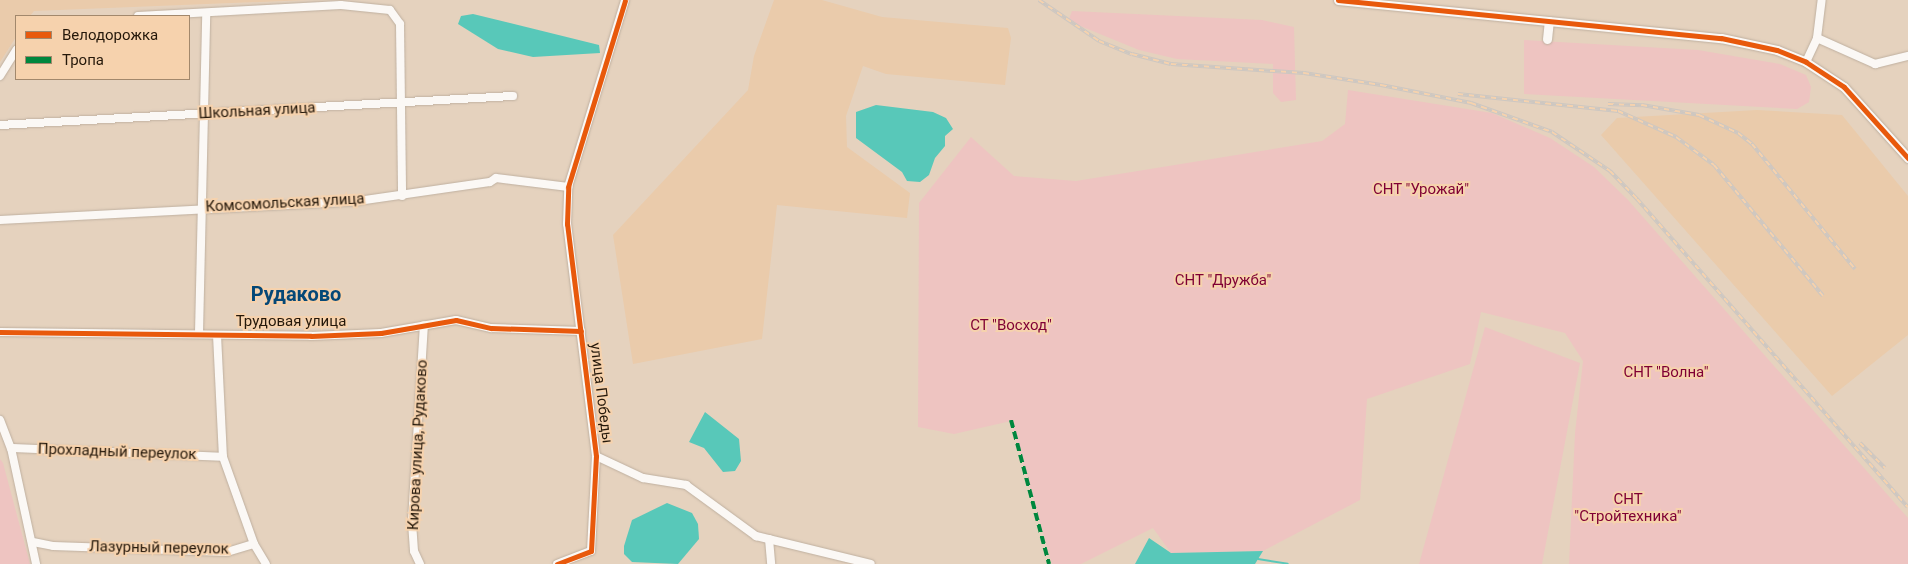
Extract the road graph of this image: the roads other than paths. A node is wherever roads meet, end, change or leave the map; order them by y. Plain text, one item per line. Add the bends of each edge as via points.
1 (625, 0) edge
2 (1338, 0) edge
3 (1352, 0) edge
4 (1822, 0) edge
5 (206, 13) junction
6 (161, 15) edge
7 (1549, 21) junction
8 (1817, 38) junction
9 (1547, 39) dead end
10 (15, 52) edge
11 (1908, 56) edge
12 (1806, 62) junction
13 (0, 76) edge
14 (513, 96) dead end
15 (399, 103) junction
16 (206, 114) junction
17 (0, 125) edge
18 (1908, 158) edge
19 (568, 187) junction
20 (402, 196) junction
21 (205, 207) junction
22 (0, 220) edge
23 (424, 325) junction
24 (581, 331) junction
25 (0, 332) edge
26 (199, 333) junction
27 (216, 335) junction
28 (0, 420) edge
29 (11, 448) junction
30 (596, 456) junction
31 (223, 457) junction
32 (769, 539) junction
33 (33, 542) junction
34 (254, 544) junction
35 (36, 564) edge
36 (266, 564) edge
37 (420, 564) edge
38 (557, 564) edge
39 (771, 564) edge
40 (871, 564) edge

1 - 19 street, улица Победы
2 - 3 street
3 - 7 street
4 - 8 street
5 - 6 street
5 - 15 street via 359,6 390,10 400,24
5 - 16 street
7 - 9 street
7 - 12 street via 1721,38 1777,50
8 - 11 street via 1875,64
8 - 12 street
10 - 13 street
12 - 18 street via 1844,87
14 - 15 street, Школьная улица
15 - 16 street, Школьная улица
15 - 20 street
16 - 17 street, Школьная улица
16 - 21 street
19 - 20 street, Комсомольская улица via 496,178
19 - 24 street, улица Победы via 567,224
20 - 21 street, Комсомольская улица
21 - 22 street, Комсомольская улица
21 - 26 street
23 - 24 street, Трудовая улица via 456,320 491,328
23 - 27 street, Трудовая улица via 371,334
23 - 37 street, Кирова улица, Рудаково via 412,520 414,551
24 - 30 street, улица Победы
25 - 26 street, Трудовая улица
26 - 27 street, Трудовая улица
27 - 31 street
28 - 29 street
29 - 31 street, Прохладный переулок
29 - 33 street
30 - 32 street via 643,478 686,485 756,536
30 - 38 street, улица Победы via 591,551
31 - 34 street
32 - 39 street
32 - 40 street
33 - 34 street, Лазурный переулок via 53,546 227,552
33 - 35 street
34 - 36 street

